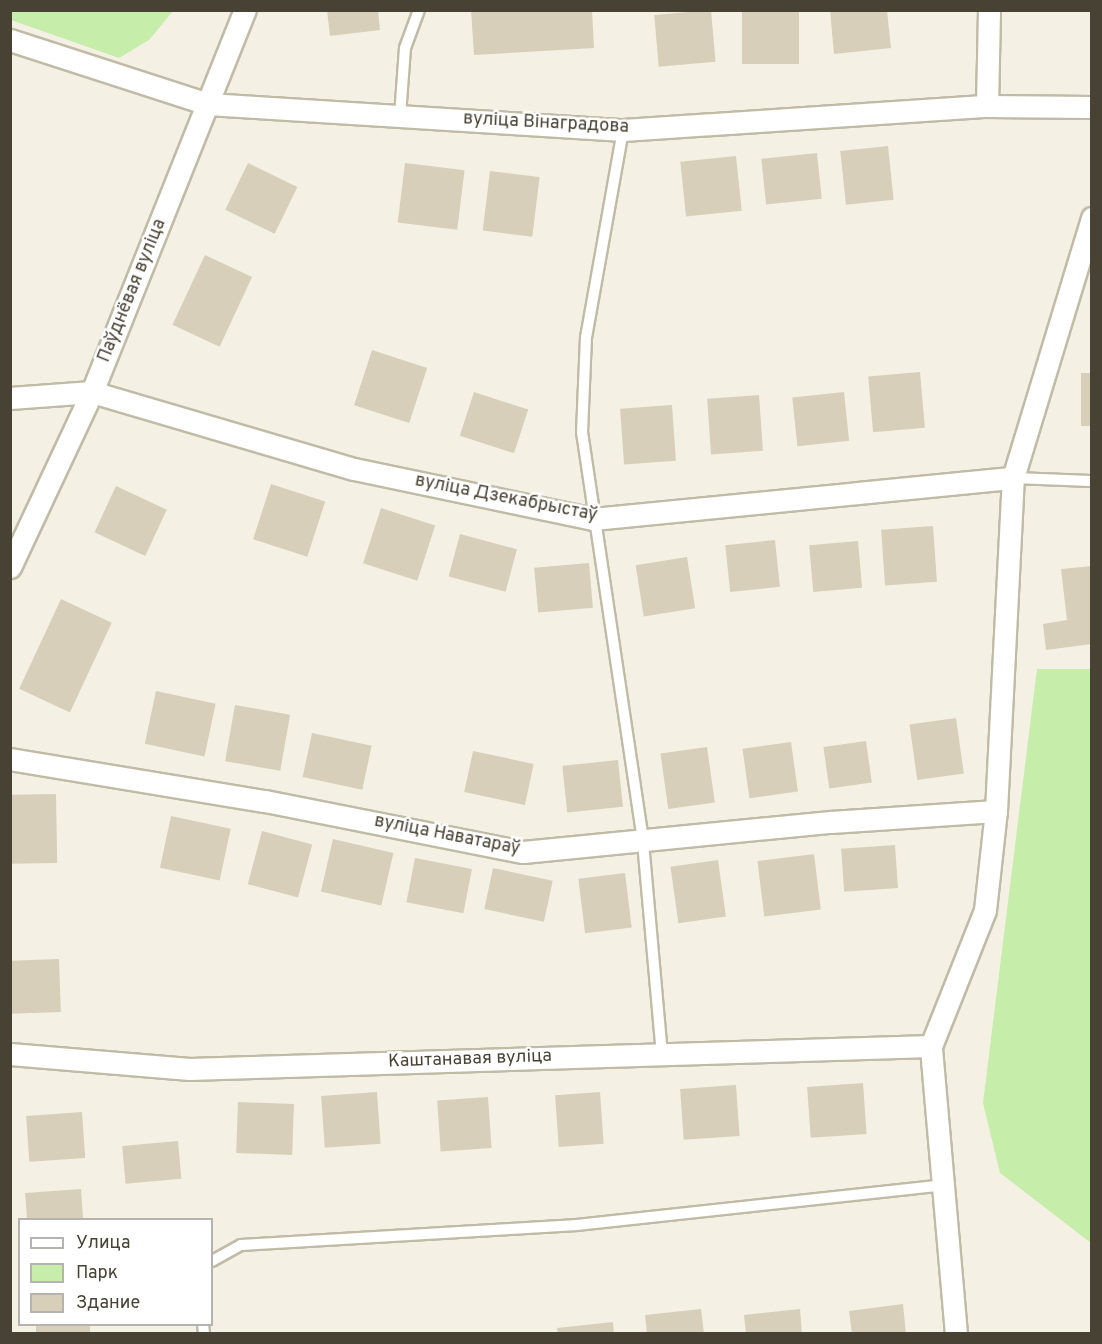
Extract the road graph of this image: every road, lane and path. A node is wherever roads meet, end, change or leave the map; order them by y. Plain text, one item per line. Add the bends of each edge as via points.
1 (245, 10) edge
2 (419, 10) edge
3 (989, 10) edge
4 (10, 40) edge
5 (208, 104) junction
6 (987, 106) junction
7 (1092, 108) edge
8 (400, 116) junction
9 (623, 130) junction
10 (1092, 218) edge
11 (92, 392) junction
12 (10, 398) edge
13 (1013, 478) junction
14 (1092, 481) edge
15 (593, 519) junction
16 (10, 567) edge
17 (10, 759) edge
18 (996, 812) junction
19 (643, 842) junction
20 (931, 1046) junction
21 (662, 1053) junction
22 (10, 1054) edge
23 (943, 1185) junction
24 (213, 1260) edge
25 (956, 1334) edge

1 - 5 street, Паўднёвая вуліца
2 - 8 lane via 405,48
3 - 6 street
4 - 5 street, вуліца Вінаградова
5 - 8 street, вуліца Вінаградова
5 - 11 street, Паўднёвая вуліца
6 - 7 street, вуліца Вінаградова
6 - 9 street, вуліца Вінаградова
8 - 9 street, вуліца Вінаградова
9 - 15 lane via 586,337 582,432
10 - 13 street
11 - 12 street, вуліца Дзекабрыстаў
11 - 15 street, вуліца Дзекабрыстаў via 354,469
11 - 16 street, Паўднёвая вуліца
13 - 14 lane
13 - 15 street, вуліца Дзекабрыстаў
13 - 18 street
15 - 19 lane
17 - 19 street, вуліца Наватараў via 265,801 523,852
18 - 19 street, вуліца Наватараў via 831,822
18 - 20 street via 985,910
19 - 21 lane
20 - 21 street, Каштанавая вуліца
20 - 23 street
21 - 22 street, Каштанавая вуліца via 189,1069
23 - 24 lane via 577,1225 241,1245
23 - 25 street

